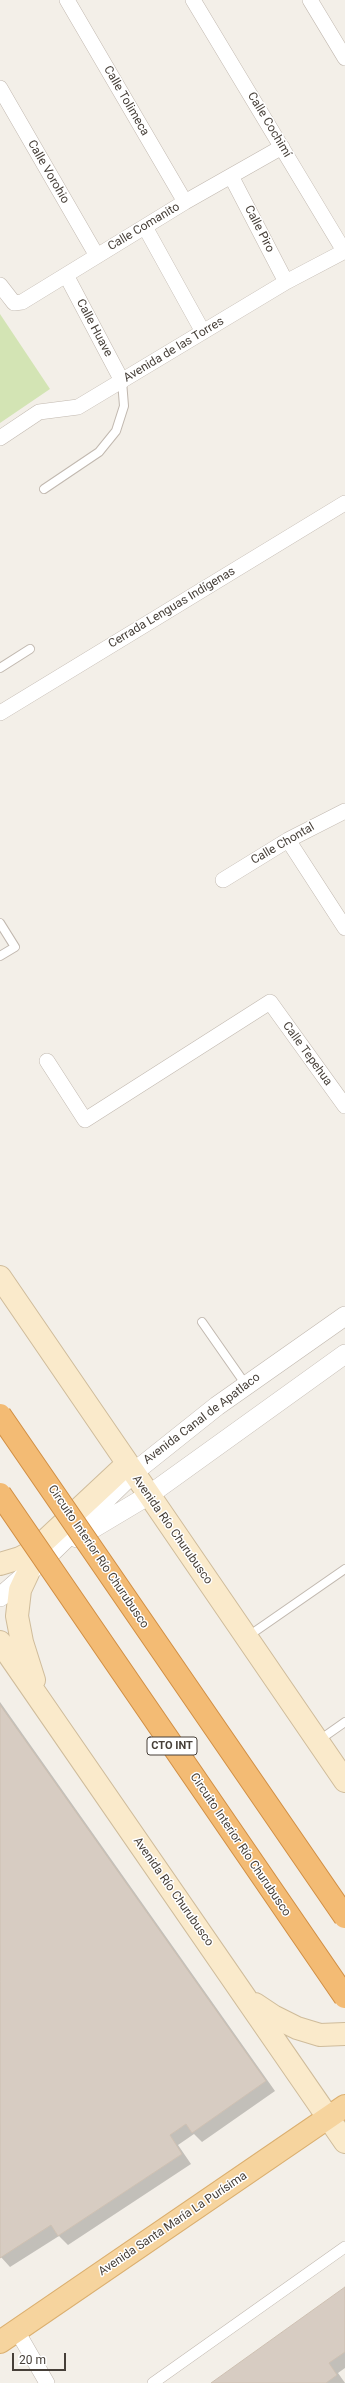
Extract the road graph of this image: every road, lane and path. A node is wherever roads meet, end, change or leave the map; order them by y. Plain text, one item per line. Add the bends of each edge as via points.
1 (67, 0) edge
2 (193, 0) edge
3 (310, 0) edge
4 (345, 58) edge
5 (0, 88) edge
6 (282, 147) junction
7 (231, 176) junction
8 (185, 202) junction
9 (145, 227) junction
10 (345, 252) edge
11 (97, 256) junction
12 (66, 275) junction
13 (286, 282) junction
14 (4, 291) edge
15 (204, 332) junction
16 (122, 381) junction
17 (0, 438) edge
18 (44, 489) dead end
19 (345, 503) edge
20 (30, 649) dead end
21 (0, 668) edge
22 (0, 713) edge
23 (345, 811) edge
24 (288, 840) junction
25 (223, 880) dead end
26 (0, 923) edge
27 (345, 928) edge
28 (0, 956) edge
29 (47, 1061) dead end
30 (345, 1106) edge
31 (0, 1277) edge
32 (345, 1316) edge
33 (202, 1322) dead end
34 (345, 1354) edge
35 (246, 1385) junction
36 (0, 1414) edge
37 (130, 1468) junction
38 (0, 1494) edge
39 (148, 1495) junction
40 (53, 1552) junction
41 (0, 1564) edge
42 (345, 1569) edge
43 (28, 1573) junction
44 (0, 1598) edge
45 (246, 1638) junction
46 (0, 1642) edge
47 (42, 1702) junction
48 (345, 1722) edge
49 (318, 1741) junction
50 (344, 1778) edge
51 (345, 1917) edge
52 (244, 1996) junction
53 (345, 1997) edge
54 (345, 2034) edge
55 (337, 2112) edge
56 (345, 2142) edge
57 (345, 2246) edge
58 (8, 2337) edge
59 (47, 2383) edge
60 (153, 2383) edge

1 - 8 street, Calle Tolimeca
2 - 6 street, Calle Cochimí
3 - 4 street
5 - 11 street, Calle Vorohio
6 - 7 street, Calle Comanito
6 - 10 street, Calle Cochimí
7 - 8 street, Calle Comanito
7 - 13 street, Calle Piro
8 - 9 street, Calle Comanito
9 - 11 street, Calle Comanito
9 - 15 street
10 - 13 street, Avenida de las Torres
11 - 12 street, Calle Comanito
12 - 14 street, Calle Comanito via 22,302 14,303
12 - 16 street, Calle Huave
13 - 15 street, Avenida de las Torres
15 - 16 street, Avenida de las Torres
16 - 17 street, Avenida de las Torres via 78,408 39,412
16 - 18 lane via 124,406 116,431 99,452
19 - 22 street, Cerrada Lenguas Indígenas
20 - 21 lane
23 - 24 street, Calle Chontal
24 - 25 street, Calle Chontal
24 - 27 street
26 - 28 lane via 15,947
29 - 30 street, Calle Tepehua via 86,1120 270,1002
31 - 37 main road, Avenida Río Churubusco
32 - 35 street, Avenida Canal de Apatlaco
33 - 35 lane
34 - 39 street, Avenida Canal de Apatlaco
35 - 37 street, Avenida Canal de Apatlaco
36 - 51 highway, Circuito Interior Río Churubusco, bridge
37 - 39 main road, Avenida Río Churubusco
37 - 40 street, Avenida Canal de Apatlaco
37 - 41 main road via 35,1550
38 - 53 highway, Circuito Interior Río Churubusco / CTO INT, bridge
39 - 40 street, Avenida Canal de Apatlaco
39 - 45 main road, Avenida Río Churubusco
40 - 43 street, Avenida Canal de Apatlaco
42 - 45 lane
43 - 44 street, Avenida Canal de Apatlaco
43 - 47 main road via 19,1598 18,1624
45 - 49 main road, Avenida Río Churubusco
46 - 47 main road, Avenida Río Churubusco
47 - 52 main road, Avenida Río Churubusco
48 - 49 lane
49 - 50 main road, Avenida Río Churubusco
52 - 54 main road via 273,2016 297,2028 320,2035
52 - 55 main road, Avenida Río Churubusco
55 - 56 main road, Avenida Río Churubusco
55 - 58 main road, Avenida Santa María La Purísima
57 - 60 street
58 - 59 street

